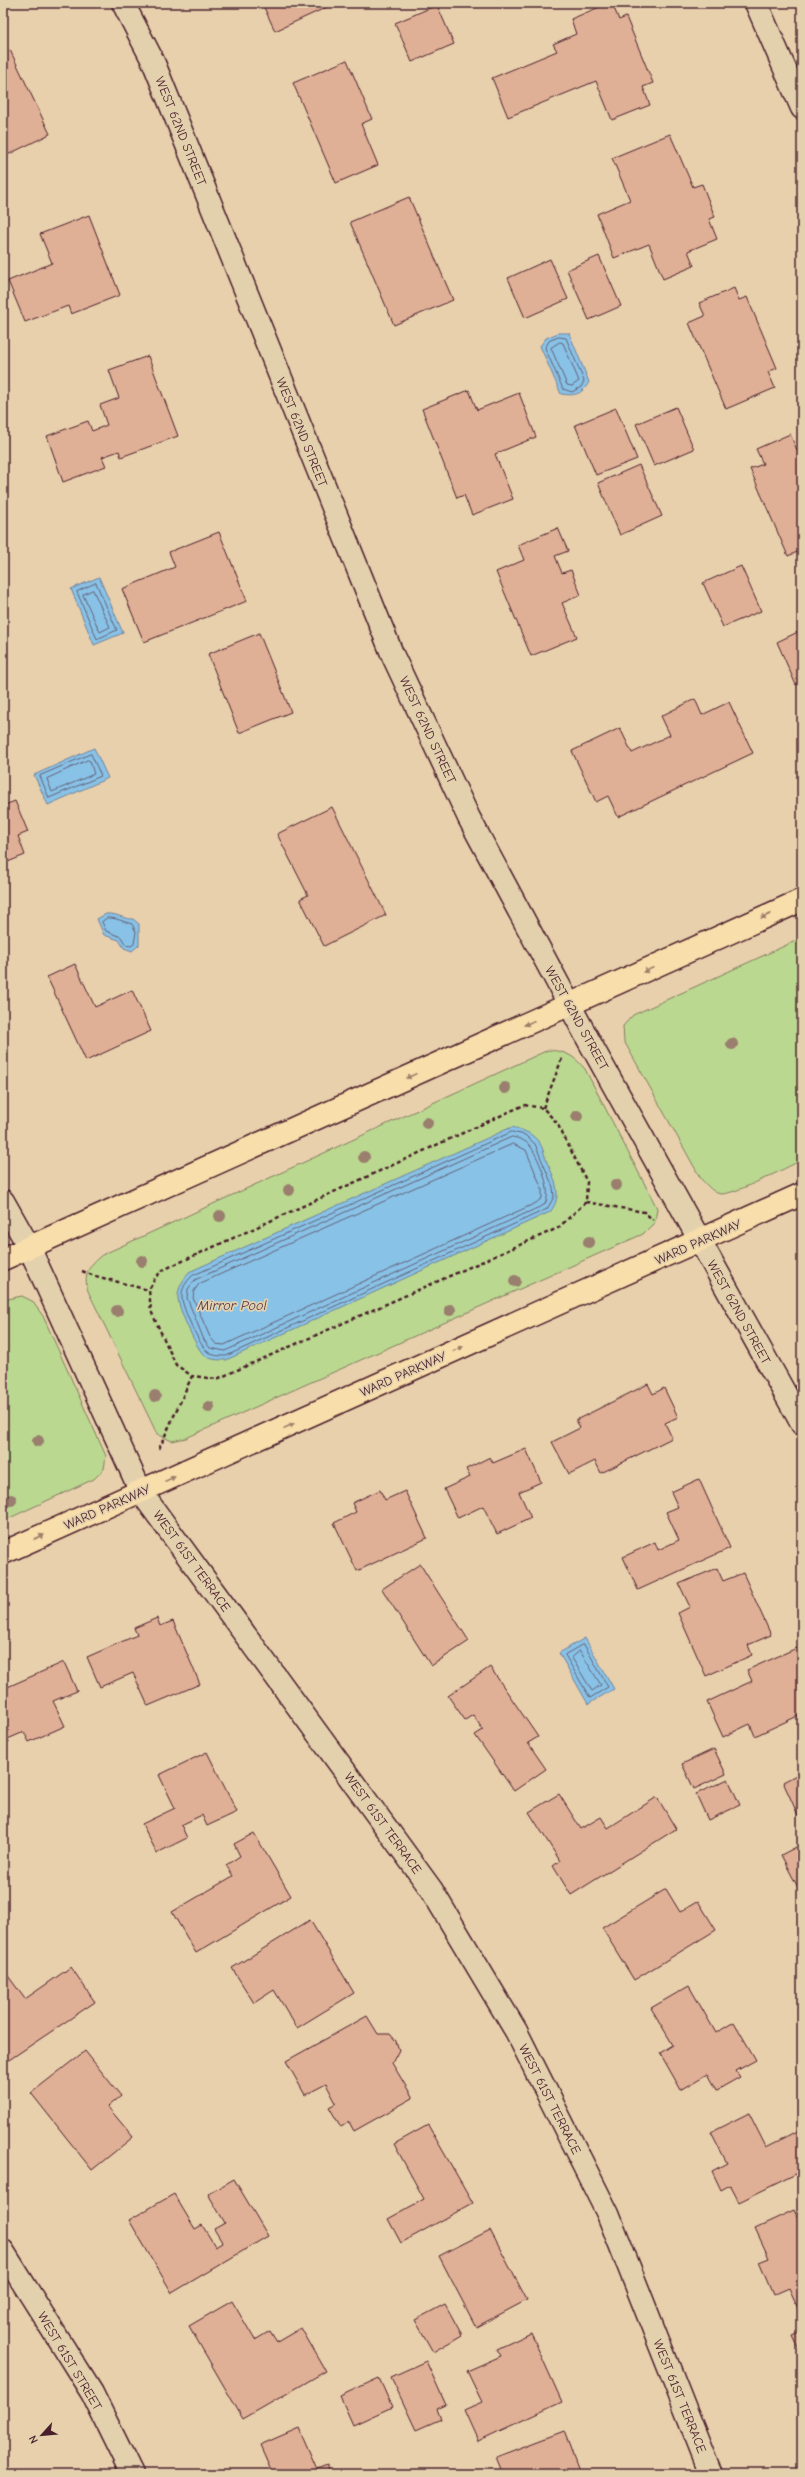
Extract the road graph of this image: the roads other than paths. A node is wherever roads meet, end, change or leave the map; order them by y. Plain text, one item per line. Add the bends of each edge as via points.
1 (123, 3) edge
2 (756, 3) edge
3 (802, 108) edge
4 (802, 900) edge
5 (570, 1005) junction
6 (802, 1194) edge
7 (3, 1201) edge
8 (699, 1241) junction
9 (29, 1248) junction
10 (3, 1259) edge
11 (802, 1424) edge
12 (141, 1492) junction
13 (3, 1553) edge
14 (3, 2251) edge
15 (132, 2474) edge
16 (711, 2474) edge

1 - 5 street, WEST 62ND STREET via 153,62 393,656 469,818
2 - 3 street
4 -> 5 main road
5 - 8 street, WEST 62ND STREET
5 -> 9 main road
6 - 8 main road, WARD PARKWAY
7 - 9 street, WEST 61ST TERRACE
8 - 11 street, WEST 62ND STREET
12 -> 8 main road, WARD PARKWAY
9 - 10 main road
9 - 12 street, WEST 61ST TERRACE
13 -> 12 main road, WARD PARKWAY
12 - 16 street, WEST 61ST TERRACE via 431,1889 516,2031 608,2214
14 - 15 street, WEST 61ST STREET via 92,2394

